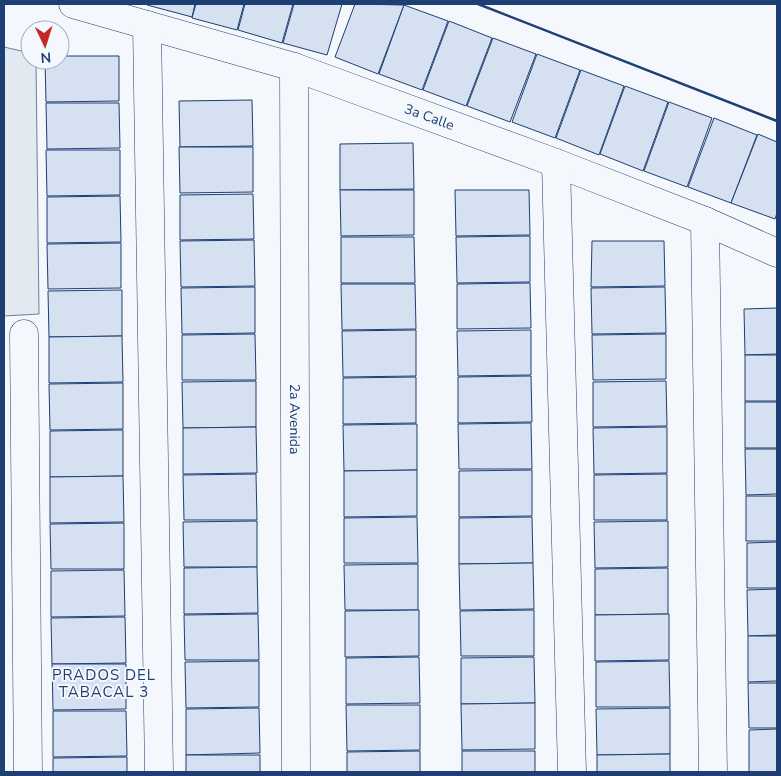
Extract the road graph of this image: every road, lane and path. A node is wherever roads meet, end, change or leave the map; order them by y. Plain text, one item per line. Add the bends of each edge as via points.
1 (73, 4) edge
2 (147, 25) junction
3 (294, 67) junction
4 (556, 163) junction
5 (705, 221) junction
6 (777, 253) edge
7 (24, 334) dead end
8 (28, 772) edge
9 (159, 772) edge
10 (296, 772) edge
11 (572, 772) edge
12 (713, 772) edge

1 - 2 street, 3a Calle
2 - 3 street, 3a Calle
2 - 9 street
3 - 4 street, 3a Calle
3 - 10 street, 2a Avenida
4 - 5 street, 3a Calle
4 - 11 street
5 - 6 street, 3a Calle
5 - 12 street
7 - 8 street

